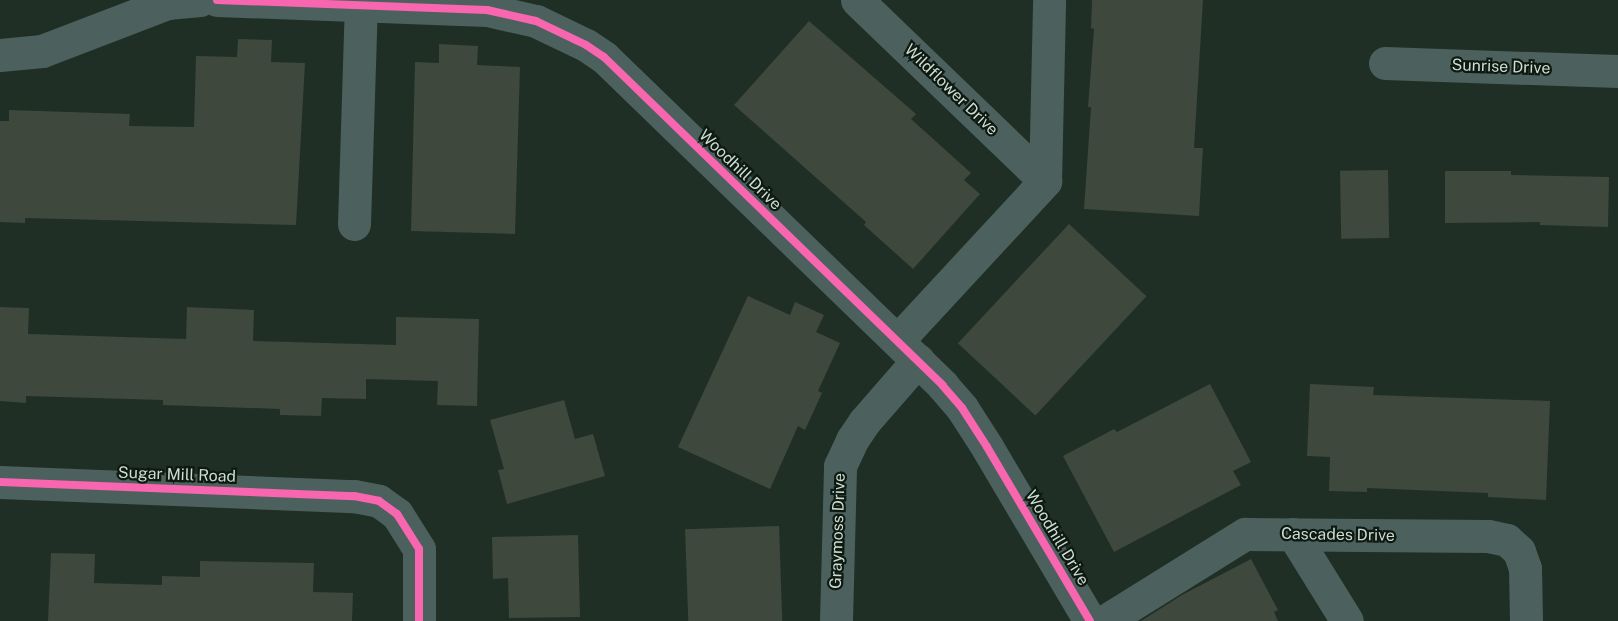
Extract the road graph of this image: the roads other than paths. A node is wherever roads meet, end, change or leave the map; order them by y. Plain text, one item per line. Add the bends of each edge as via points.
1 (200, 0) edge
2 (217, 0) edge
3 (857, 0) edge
4 (1049, 0) edge
5 (361, 6) junction
6 (0, 55) edge
7 (1385, 63) dead end
8 (1618, 71) edge
9 (1045, 181) junction
10 (354, 224) dead end
11 (908, 350) junction
12 (0, 482) edge
13 (1293, 534) junction
14 (837, 619) edge
15 (420, 621) edge
16 (1090, 621) edge
17 (1105, 621) edge
18 (1347, 621) edge
19 (1526, 621) edge

1 - 6 street via 167,3 42,51
2 - 5 street, Woodhill Drive
3 - 9 street, Wildflower Drive
4 - 9 street
5 - 10 street
5 - 11 street, Woodhill Drive via 512,14 586,45 604,57
7 - 8 street, Sunrise Drive
9 - 11 street
11 - 14 street, Graymoss Drive via 840,466
11 - 16 street, Woodhill Drive via 962,408
12 - 15 street, Sugar Mill Road via 354,496 379,501 398,514 419,549
13 - 17 street, Cascades Drive via 1245,534
13 - 18 street
13 - 19 street, Cascades Drive via 1488,536 1507,540 1519,551 1526,568

